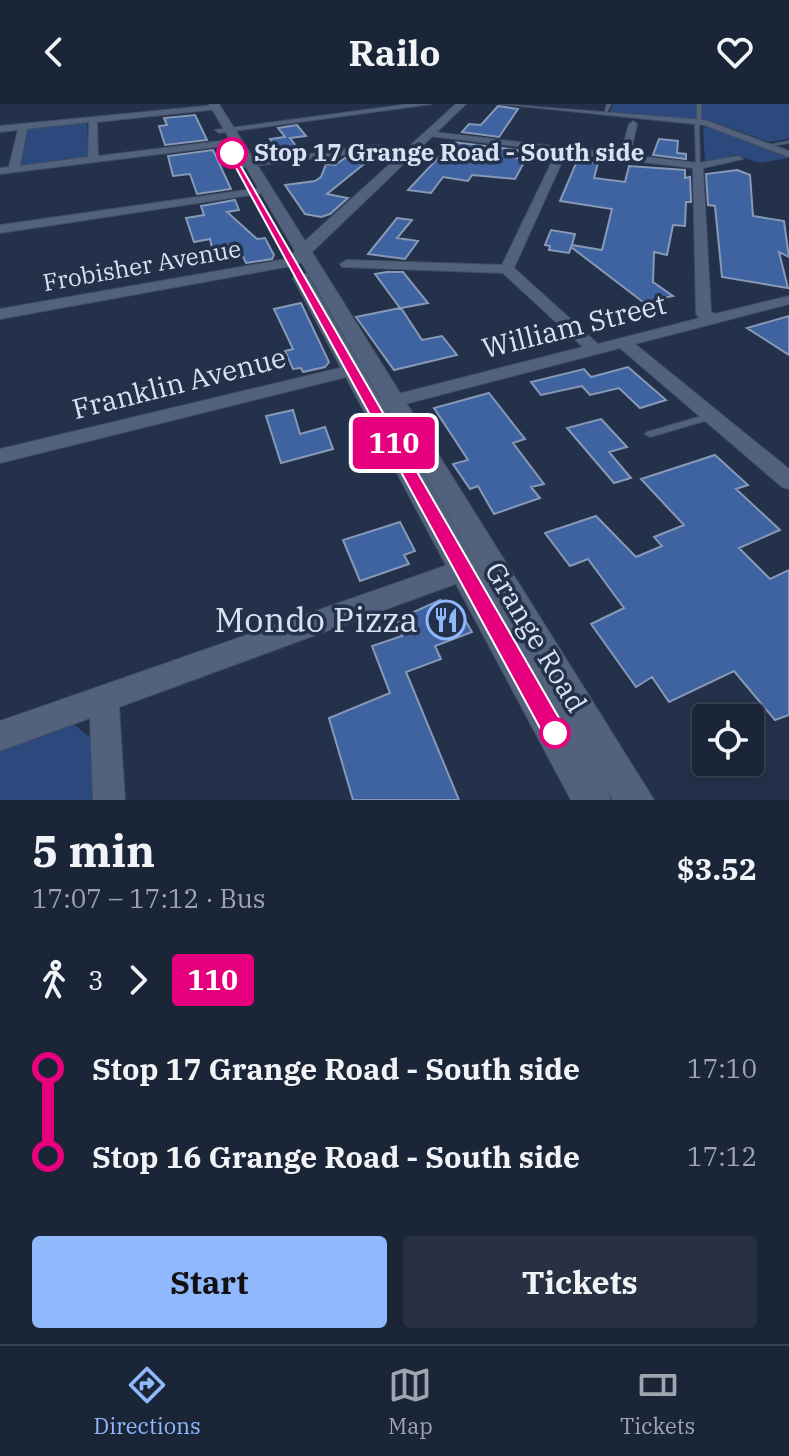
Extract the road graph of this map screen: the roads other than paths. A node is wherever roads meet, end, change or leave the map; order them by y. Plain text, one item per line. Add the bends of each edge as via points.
1 (361, 104) edge
2 (428, 104) edge
3 (461, 104) edge
4 (475, 104) edge
5 (504, 104) edge
6 (699, 104) edge
7 (211, 106) edge
8 (607, 109) edge
9 (371, 111) junction
10 (93, 120) junction
11 (633, 124) dead end
12 (698, 124) junction
13 (23, 127) junction
14 (0, 129) edge
15 (224, 130) junction
16 (429, 133) junction
17 (443, 135) junction
18 (232, 142) junction
19 (789, 142) edge
20 (770, 145) junction
21 (562, 150) junction
22 (417, 152) junction
23 (789, 154) edge
24 (625, 157) junction
25 (93, 159) junction
26 (738, 159) dead end
27 (244, 164) junction
28 (698, 166) junction
29 (14, 169) junction
30 (0, 171) edge
31 (260, 191) junction
32 (0, 229) edge
33 (294, 235) junction
34 (321, 237) junction
35 (302, 259) junction
36 (347, 264) dead end
37 (507, 269) junction
38 (789, 300) edge
39 (0, 314) edge
40 (712, 319) junction
41 (624, 343) junction
42 (595, 350) junction
43 (362, 368) junction
44 (383, 404) junction
45 (712, 416) junction
46 (650, 434) dead end
47 (0, 456) edge
48 (789, 481) edge
49 (465, 570) junction
50 (104, 698) junction
51 (0, 736) edge
52 (109, 800) edge
53 (592, 800) edge
54 (635, 800) edge

1 - 9 street
2 - 9 street
3 - 16 main road
4 - 17 main road
5 - 8 street
6 - 12 lane
7 - 10 street
7 - 15 main road, Grange Road
8 - 12 street
9 - 15 street
10 - 13 street
10 - 25 street
11 - 24 street
12 - 20 street
12 - 28 lane
13 - 14 street
13 - 29 street
15 - 18 main road, Grange Road
16 - 17 street
16 - 22 main road
17 - 21 street
17 - 22 main road
18 - 25 street
18 - 27 main road, Grange Road
19 - 20 lane
20 - 23 street
21 - 24 street
21 - 37 street
22 - 27 street via 374,148
22 - 34 main road
22 - 35 main road
24 - 28 street
25 - 29 street
26 - 28 street
27 - 31 main road, Grange Road
28 - 40 street via 704,314
29 - 30 street
31 - 32 street
31 - 33 main road, Grange Road
31 - 35 main road, Grange Road
33 - 34 main road
33 - 35 main road, Grange Road
34 - 35 main road
35 - 39 street, Frobisher Avenue
35 - 43 main road, Grange Road
36 - 37 street
37 - 42 street
38 - 40 street, William Street
40 - 41 street, William Street
41 - 42 street, William Street
41 - 45 street
42 - 44 street, William Street
43 - 44 main road, Grange Road
43 - 47 street, Franklin Avenue
44 - 49 main road, Grange Road
44 - 54 main road, Grange Road
45 - 46 lane
45 - 48 street
49 - 50 street
49 - 53 main road, Grange Road
50 - 51 street
50 - 52 street

